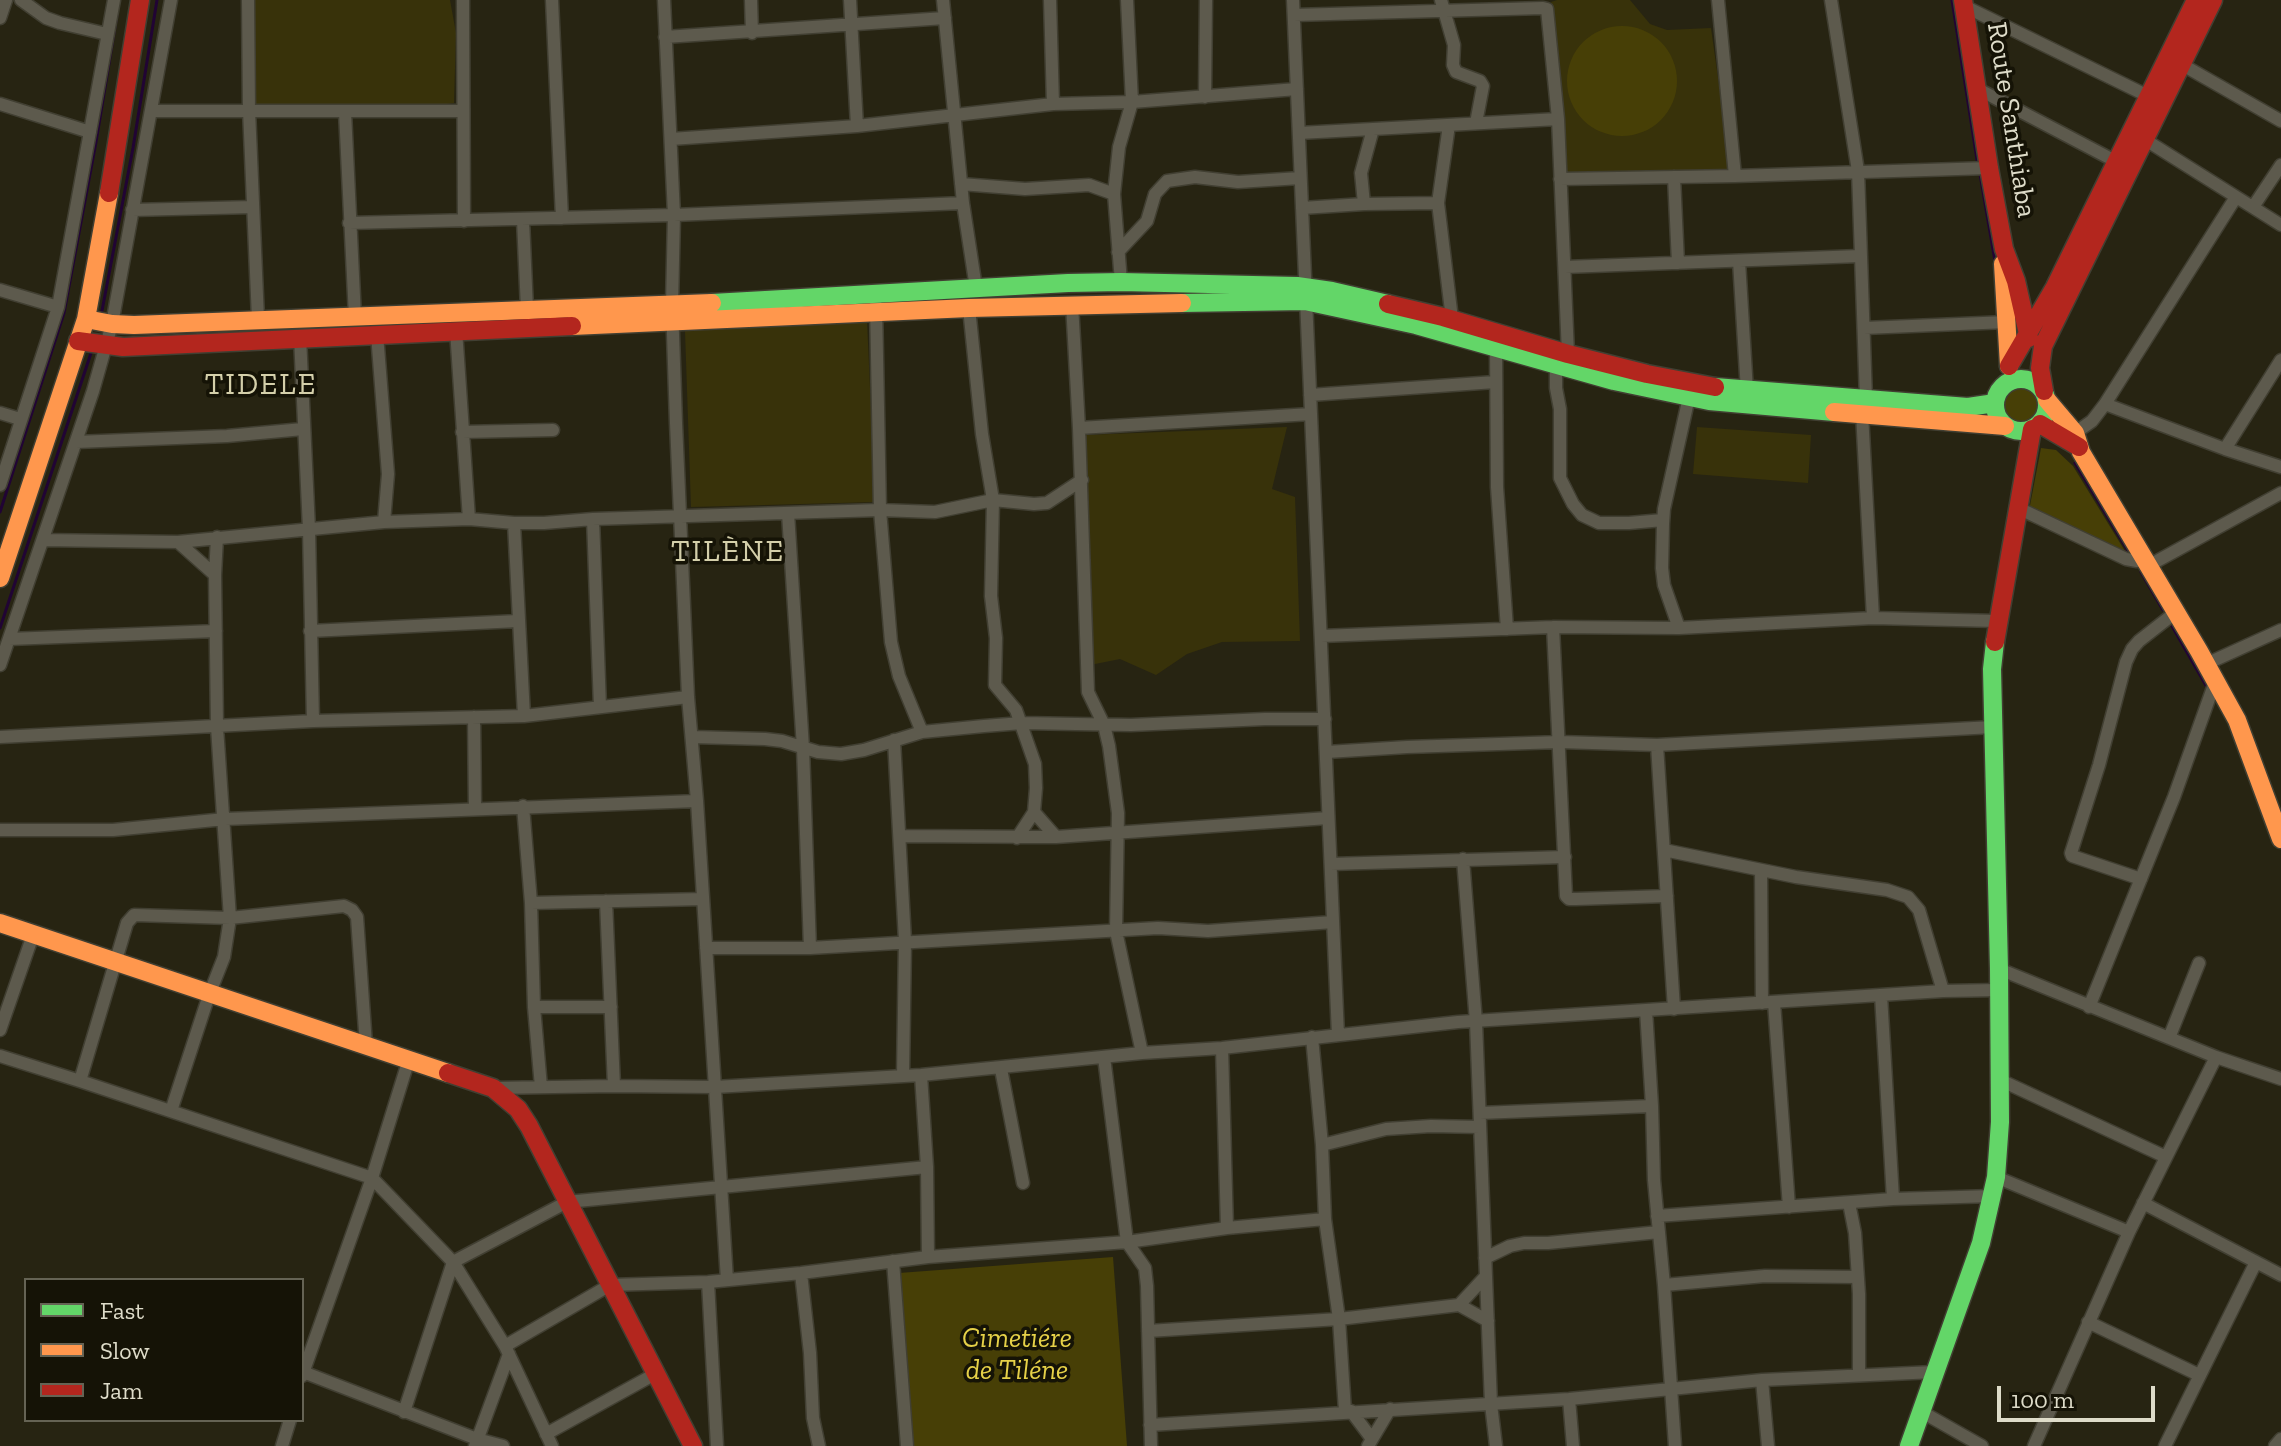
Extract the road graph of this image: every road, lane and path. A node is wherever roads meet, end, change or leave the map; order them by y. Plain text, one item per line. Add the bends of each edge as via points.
1 (6, 0) edge
2 (21, 0) edge
3 (114, 0) edge
4 (140, 0) edge
5 (171, 0) edge
6 (248, 0) edge
7 (463, 0) edge
8 (552, 0) edge
9 (664, 0) edge
10 (751, 0) edge
11 (850, 0) edge
12 (943, 0) edge
13 (1050, 0) edge
14 (1127, 0) edge
15 (1206, 0) edge
16 (1293, 0) edge
17 (1718, 0) edge
18 (1831, 0) edge
19 (2199, 0) edge
20 (1964, 3) edge
21 (1443, 5) edge
22 (1294, 15) junction
23 (0, 18) edge
24 (945, 18) junction
25 (852, 26) junction
26 (752, 33) junction
27 (107, 34) junction
28 (665, 37) junction
29 (2181, 64) junction
30 (1976, 88) junction
31 (1297, 89) junction
32 (1205, 97) junction
33 (2150, 97) junction
34 (1132, 102) junction
35 (0, 104) edge
36 (1053, 104) junction
37 (249, 110) junction
38 (152, 111) junction
39 (463, 111) junction
40 (345, 112) junction
41 (953, 116) junction
42 (1558, 119) junction
43 (2281, 121) edge
44 (1476, 123) junction
45 (1449, 125) junction
46 (857, 126) junction
47 (1373, 129) junction
48 (90, 132) junction
49 (1299, 133) junction
50 (671, 139) junction
51 (2144, 139) junction
52 (2117, 162) junction
53 (2281, 165) edge
54 (1989, 168) junction
55 (1858, 171) junction
56 (1735, 176) junction
57 (1674, 177) junction
58 (1300, 178) junction
59 (1560, 179) junction
60 (961, 184) junction
61 (1114, 194) junction
62 (2236, 197) junction
63 (963, 203) junction
64 (1438, 203) junction
65 (1364, 204) junction
66 (253, 207) junction
67 (2253, 207) junction
68 (1302, 208) junction
69 (132, 210) junction
70 (674, 215) junction
71 (562, 218) junction
72 (523, 220) junction
73 (464, 221) junction
74 (349, 223) junction
75 (2281, 225) edge
76 (2004, 249) junction
77 (1118, 252) junction
78 (1860, 256) junction
79 (1739, 261) junction
80 (1678, 263) junction
81 (1565, 267) junction
82 (1121, 282) junction
83 (976, 288) junction
84 (0, 290) edge
85 (1305, 294) junction
86 (875, 303) junction
87 (1072, 304) junction
88 (58, 307) junction
89 (969, 308) junction
90 (527, 309) junction
91 (673, 313) junction
92 (355, 317) junction
93 (86, 319) junction
94 (258, 319) junction
95 (1452, 319) junction
96 (2007, 322) junction
97 (108, 324) junction
98 (1864, 328) junction
99 (456, 330) junction
100 (2029, 331) junction
101 (377, 334) junction
102 (300, 337) junction
103 (94, 343) junction
104 (1496, 348) junction
105 (1562, 359) junction
106 (2281, 360) edge
107 (2006, 375) junction
108 (1495, 382) junction
109 (1747, 391) junction
110 (2042, 391) junction
111 (1310, 395) junction
112 (1689, 397) junction
113 (1995, 403) junction
114 (2105, 404) junction
115 (1864, 406) junction
116 (0, 413) edge
117 (1311, 414) junction
118 (20, 419) junction
119 (2023, 427) junction
120 (1079, 428) junction
121 (303, 429) junction
122 (553, 430) dead end
123 (462, 432) junction
124 (2077, 440) junction
125 (76, 442) junction
126 (2225, 449) junction
127 (2281, 467) edge
128 (1082, 480) junction
129 (0, 485) edge
130 (2281, 493) edge
131 (993, 500) junction
132 (2018, 508) junction
133 (880, 510) junction
134 (788, 513) junction
135 (680, 517) junction
136 (469, 519) junction
137 (593, 519) junction
138 (1663, 520) junction
139 (384, 522) junction
140 (514, 523) junction
141 (309, 529) junction
142 (217, 537) junction
143 (43, 540) junction
144 (178, 542) junction
145 (2145, 562) junction
146 (215, 575) junction
147 (0, 578) edge
148 (2176, 612) junction
149 (1873, 618) junction
150 (518, 621) junction
151 (1998, 621) junction
152 (1553, 627) junction
153 (1679, 628) junction
154 (1507, 629) junction
155 (216, 631) junction
156 (310, 631) junction
157 (2280, 635) edge
158 (1321, 636) junction
159 (9, 639) junction
160 (2206, 664) junction
161 (0, 665) edge
162 (2215, 682) junction
163 (688, 697) junction
164 (600, 707) junction
165 (524, 716) junction
166 (474, 717) junction
167 (1325, 719) junction
168 (313, 721) junction
169 (1022, 723) junction
170 (1104, 725) junction
171 (217, 727) junction
172 (1993, 727) junction
173 (922, 732) junction
174 (0, 737) edge
175 (693, 737) junction
176 (894, 740) junction
177 (1560, 742) junction
178 (1657, 745) junction
179 (803, 748) junction
180 (1327, 752) junction
181 (697, 801) junction
182 (523, 806) junction
183 (475, 808) junction
184 (1034, 812) junction
185 (1328, 818) junction
186 (225, 819) junction
187 (0, 830) edge
188 (1117, 832) junction
189 (900, 836) junction
190 (1056, 837) junction
191 (1017, 838) junction
192 (2281, 839) edge
193 (1664, 850) junction
194 (1565, 857) junction
195 (1463, 859) junction
196 (1331, 864) junction
197 (1761, 870) junction
198 (2141, 879) junction
199 (1667, 896) junction
200 (703, 899) junction
201 (606, 901) junction
202 (531, 903) junction
203 (230, 918) junction
204 (1333, 922) junction
205 (0, 923) edge
206 (1116, 931) junction
207 (33, 935) junction
208 (905, 941) junction
209 (706, 948) junction
210 (810, 948) junction
211 (114, 962) junction
212 (2199, 963) dead end
213 (1999, 969) junction
214 (1998, 990) junction
215 (1943, 991) junction
216 (209, 995) junction
217 (1881, 995) junction
218 (1768, 1002) junction
219 (534, 1007) junction
220 (611, 1007) junction
221 (2089, 1007) junction
222 (1674, 1009) junction
223 (1646, 1010) junction
224 (1476, 1022) junction
225 (0, 1030) edge
226 (1338, 1035) junction
227 (1312, 1037) junction
228 (2169, 1038) junction
229 (366, 1045) junction
230 (1222, 1048) junction
231 (1142, 1053) junction
232 (0, 1056) edge
233 (1104, 1057) junction
234 (2216, 1057) junction
235 (409, 1059) junction
236 (1001, 1069) junction
237 (921, 1075) junction
238 (903, 1076) junction
239 (2281, 1079) edge
240 (2000, 1080) junction
241 (80, 1081) junction
242 (614, 1086) junction
243 (541, 1087) junction
244 (715, 1087) junction
245 (493, 1088) junction
246 (1652, 1106) junction
247 (171, 1111) junction
248 (1480, 1113) junction
249 (1480, 1127) junction
250 (1322, 1145) junction
251 (2166, 1157) junction
252 (927, 1167) junction
253 (1996, 1177) junction
254 (372, 1178) junction
255 (1023, 1183) dead end
256 (720, 1189) junction
257 (1993, 1196) junction
258 (1893, 1199) junction
259 (567, 1202) junction
260 (1849, 1203) junction
261 (2143, 1203) junction
262 (1789, 1207) junction
263 (1657, 1216) junction
264 (1325, 1219) junction
265 (1227, 1228) junction
266 (1659, 1232) junction
267 (2129, 1232) junction
268 (1127, 1242) junction
269 (928, 1257) junction
270 (1485, 1258) junction
271 (893, 1261) junction
272 (453, 1262) junction
273 (2256, 1262) junction
274 (801, 1273) junction
275 (2281, 1275) edge
276 (1485, 1277) junction
277 (1857, 1277) junction
278 (727, 1280) junction
279 (708, 1282) junction
280 (610, 1285) junction
281 (1664, 1285) junction
282 (1459, 1305) junction
283 (1339, 1319) junction
284 (1488, 1321) junction
285 (2088, 1322) junction
286 (1148, 1331) junction
287 (507, 1350) junction
288 (304, 1371) edge
289 (1934, 1372) junction
290 (304, 1374) edge
291 (655, 1374) junction
292 (1859, 1375) junction
293 (2199, 1375) junction
294 (1762, 1380) junction
295 (1670, 1389) junction
296 (1569, 1399) junction
297 (1491, 1404) junction
298 (1390, 1409) junction
299 (1348, 1411) junction
300 (404, 1412) junction
301 (1922, 1412) junction
302 (289, 1422) edge
303 (1150, 1425) junction
304 (2281, 1439) edge
305 (549, 1440) edge
306 (1370, 1442) edge
307 (476, 1443) edge
308 (282, 1446) edge
309 (503, 1446) edge
310 (693, 1446) edge
311 (717, 1446) edge
312 (819, 1446) edge
313 (907, 1446) edge
314 (1151, 1446) edge
315 (1496, 1446) edge
316 (1573, 1446) edge
317 (1675, 1446) edge
318 (1768, 1446) edge
319 (1909, 1446) edge
320 (1982, 1446) edge
321 (2034, 1446) edge
322 (2165, 1446) edge
323 (2275, 1446) edge

1 - 23 street
2 - 27 street via 46,18
3 - 27 street
4 - 93 main road
5 - 38 street
6 - 37 street
7 - 39 street
8 - 71 street
9 - 28 street
10 - 26 street
11 - 25 street
12 - 24 street
13 - 36 street
14 - 34 street
15 - 32 street
16 - 22 street
17 - 56 street
18 - 55 street
19 - 29 main road
19 - 33 main road
20 - 30 main road, Route Santhiaba
20 - 33 street
21 - 22 street
21 - 42 street via 1547,9
21 - 44 street via 1456,72 1483,86
22 - 31 street
24 - 25 street
24 - 41 street
25 - 26 street
25 - 46 street
26 - 28 street
27 - 48 street
28 - 50 street
29 - 43 street
29 - 51 main road
30 - 52 street
30 - 54 main road, Route Santhiaba
31 - 32 street
31 - 49 street
32 - 34 street
33 - 52 main road
34 - 36 street
34 - 61 street via 1119,147
35 - 48 street
36 - 41 street
37 - 38 street
37 - 40 street
37 - 66 street
38 - 69 street
39 - 40 street
39 - 73 street
40 - 74 street
41 - 46 street
41 - 60 street
42 - 44 street
42 - 59 street
44 - 45 street
45 - 47 street
45 - 64 street
46 - 50 street
47 - 49 street
47 - 65 street via 1361,173
48 - 88 street
49 - 58 street
50 - 70 street
51 - 62 street
51 - 110 main road via 2043,346
52 - 100 main road
53 - 67 street
54 - 55 street
54 - 76 main road, Route Santhiaba
55 - 56 street
55 - 78 street
56 - 57 street
57 - 59 street
57 - 80 street
58 - 68 street
58 - 77 street via 1167,181 1155,194 1147,221
59 - 81 street
60 - 61 street via 1025,189 1089,185
60 - 63 street
61 - 77 street
62 - 67 street
62 - 114 street
63 - 70 street
63 - 83 street
64 - 65 street
64 - 95 street
65 - 68 street
66 - 69 street
66 - 94 street
67 - 75 street
68 - 85 street
69 - 97 street
70 - 71 street
70 - 91 street
71 - 72 street
72 - 73 street
72 - 90 street
73 - 74 street
74 - 92 street
76 - 96 main road, Route Santhiaba
76 - 100 main road, Route Santhiaba
77 - 82 street
78 - 79 street
78 - 98 street
79 - 80 street
79 - 109 street
80 - 81 street
81 - 105 street
82 - 83 main road
82 - 85 main road
83 - 86 main road
84 - 88 street
85 - 87 main road
85 - 95 main road
85 - 104 main road
85 - 111 street
86 - 89 main road
86 - 91 main road
86 - 133 street
87 - 89 main road
87 - 120 street
88 - 118 street
89 - 131 street
90 - 91 main road
90 - 92 main road
91 - 99 main road
91 - 135 street
92 - 94 main road
93 - 97 main road
93 - 103 main road
94 - 97 main road
95 - 105 main road
96 - 98 street
96 - 107 main road, Route Santhiaba
97 - 103 street
98 - 115 street
99 - 101 main road
99 - 123 street
100 - 107 main road
100 - 110 main road, Route Santhiaba
101 - 102 main road
101 - 139 street via 388,474
102 - 103 main road
102 - 121 street
103 - 125 street
103 - 147 main road
104 - 105 main road
104 - 108 street
105 - 109 main road
105 - 112 main road via 1614,381
105 - 138 street via 1556,388 1560,478 1573,504 1599,523
106 - 126 street
107 - 110 main road via 2026,379
107 - 113 main road
108 - 111 street
108 - 154 street
109 - 115 main road
110 - 119 main road via 2046,413
110 - 124 main road
111 - 117 street
112 - 115 main road via 1730,404
112 - 138 street
113 - 115 main road
113 - 119 main road via 1997,416
114 - 124 street
114 - 126 street
115 - 119 main road
115 - 149 street
116 - 118 street
117 - 120 street
117 - 158 street
118 - 129 street
119 - 124 main road
119 - 132 main road via 2025,461
120 - 128 street
121 - 125 street
121 - 141 street
122 - 123 street
123 - 136 street
124 - 145 main road
125 - 143 street
126 - 127 street
128 - 131 street via 1047,503
128 - 170 street via 1088,692
130 - 145 street
131 - 133 street via 935,512
131 - 169 street via 995,685
132 - 145 street via 2126,559
132 - 151 main road
133 - 134 street
133 - 173 street via 891,642
134 - 135 street
134 - 179 street
135 - 137 street
135 - 163 street
136 - 139 street
136 - 140 street
137 - 140 street
137 - 164 street
138 - 153 street via 1664,585
139 - 141 street
140 - 150 street
141 - 142 street
141 - 156 street
142 - 144 street
142 - 146 street
143 - 144 street
143 - 159 street
144 - 146 street
145 - 148 main road
146 - 155 street
148 - 160 main road
148 - 198 street via 2139,641 2126,662 2071,853
149 - 151 street
149 - 153 street
150 - 156 street
150 - 165 street
151 - 172 main road
152 - 153 street
152 - 154 street
152 - 177 street
154 - 158 street
155 - 159 street
155 - 171 street
156 - 168 street
157 - 160 street
158 - 167 street
159 - 161 street
160 - 162 main road
162 - 192 main road via 2237,720
162 - 198 street
163 - 164 street
163 - 175 street
164 - 165 street
165 - 166 street
166 - 168 street
166 - 183 street
167 - 170 street
167 - 180 street
168 - 171 street
169 - 170 street
169 - 173 street
169 - 184 street via 1035,764
170 - 188 street
171 - 174 street
171 - 186 street
172 - 178 street
172 - 213 main road
173 - 176 street
175 - 179 street via 765,739
175 - 181 street
176 - 179 street via 841,754
176 - 189 street
177 - 178 street
177 - 180 street
177 - 194 street
178 - 193 street
179 - 210 street
180 - 185 street
181 - 182 street
181 - 200 street
182 - 183 street
182 - 202 street
183 - 186 street
184 - 190 street
184 - 191 street
185 - 188 street
185 - 196 street
186 - 187 street via 113,830
186 - 203 street
188 - 190 street
188 - 206 street
189 - 191 street
189 - 208 street
190 - 191 street
193 - 197 street
193 - 199 street
194 - 195 street
194 - 199 street via 1569,899
195 - 196 street
195 - 224 street
196 - 204 street
197 - 215 street via 1908,897 1919,910
197 - 218 street
198 - 221 street
199 - 222 street
200 - 201 street
200 - 209 street
201 - 202 street
201 - 220 street
202 - 219 street
203 - 211 street via 134,915
203 - 216 street via 224,957
203 - 229 street via 344,906 352,910 357,917
204 - 206 street
204 - 226 street
205 - 207 main road
206 - 208 street
206 - 231 street
207 - 211 main road
207 - 225 street
208 - 210 street
208 - 238 street
209 - 210 street
209 - 244 street
211 - 216 main road
211 - 241 street
212 - 228 street
213 - 214 main road
213 - 221 street
214 - 215 street
214 - 240 main road
215 - 217 street
216 - 229 main road
216 - 247 street
217 - 218 street
217 - 258 street
218 - 222 street
218 - 262 street
219 - 220 street
219 - 243 street
220 - 242 street
221 - 228 street
222 - 223 street
223 - 224 street
223 - 246 street
224 - 226 street
224 - 248 street
226 - 227 street
227 - 230 street
227 - 250 street
228 - 234 street
229 - 235 main road
230 - 231 street
230 - 265 street
231 - 233 street
232 - 241 street
233 - 236 street
233 - 268 street
234 - 239 street
234 - 251 street
235 - 245 main road
235 - 254 street
236 - 237 street
236 - 255 street
237 - 238 street
237 - 252 street
238 - 244 street
240 - 251 street
240 - 253 main road
241 - 247 street
242 - 243 street
242 - 244 street
243 - 245 street
244 - 256 street
245 - 259 main road via 518,1109
246 - 248 street
246 - 263 street
247 - 254 street
248 - 249 street
249 - 250 street via 1386,1129
249 - 270 street
250 - 264 street
251 - 261 street
252 - 256 street
252 - 269 street
253 - 257 main road
253 - 267 street
254 - 272 street
254 - 288 street
256 - 259 street
256 - 278 street
257 - 258 street
257 - 289 main road
258 - 260 street
259 - 272 street
259 - 280 main road
260 - 262 street
260 - 277 street
261 - 267 street
261 - 273 street
262 - 263 street
263 - 266 street
264 - 265 street
264 - 283 street
265 - 268 street
266 - 270 street via 1524,1243
266 - 281 street
267 - 285 street
268 - 269 street
268 - 286 street via 1145,1268
269 - 271 street
270 - 276 street
271 - 274 street
271 - 313 street
272 - 287 street
272 - 300 street
273 - 275 street
273 - 293 street
274 - 278 street
274 - 312 street
276 - 282 street
276 - 284 street
277 - 281 street via 1765,1276
277 - 292 street
278 - 279 street
279 - 280 street
279 - 311 street
280 - 287 street
280 - 291 main road
281 - 295 street
282 - 283 street
282 - 284 street
283 - 286 street
283 - 299 street
284 - 297 street
285 - 293 street
285 - 321 street
286 - 303 street
287 - 305 street
287 - 307 street
289 - 292 street
289 - 301 main road
290 - 300 street
291 - 305 street
291 - 310 main road
292 - 294 street
293 - 322 street
294 - 295 street
294 - 318 street
295 - 296 street
295 - 317 street
296 - 297 street
296 - 316 street
297 - 298 street
297 - 315 street
298 - 299 street
298 - 306 street
299 - 303 street
299 - 306 street
300 - 307 street
301 - 319 main road
301 - 320 street
302 - 308 street
303 - 314 street
304 - 323 street
307 - 309 street

